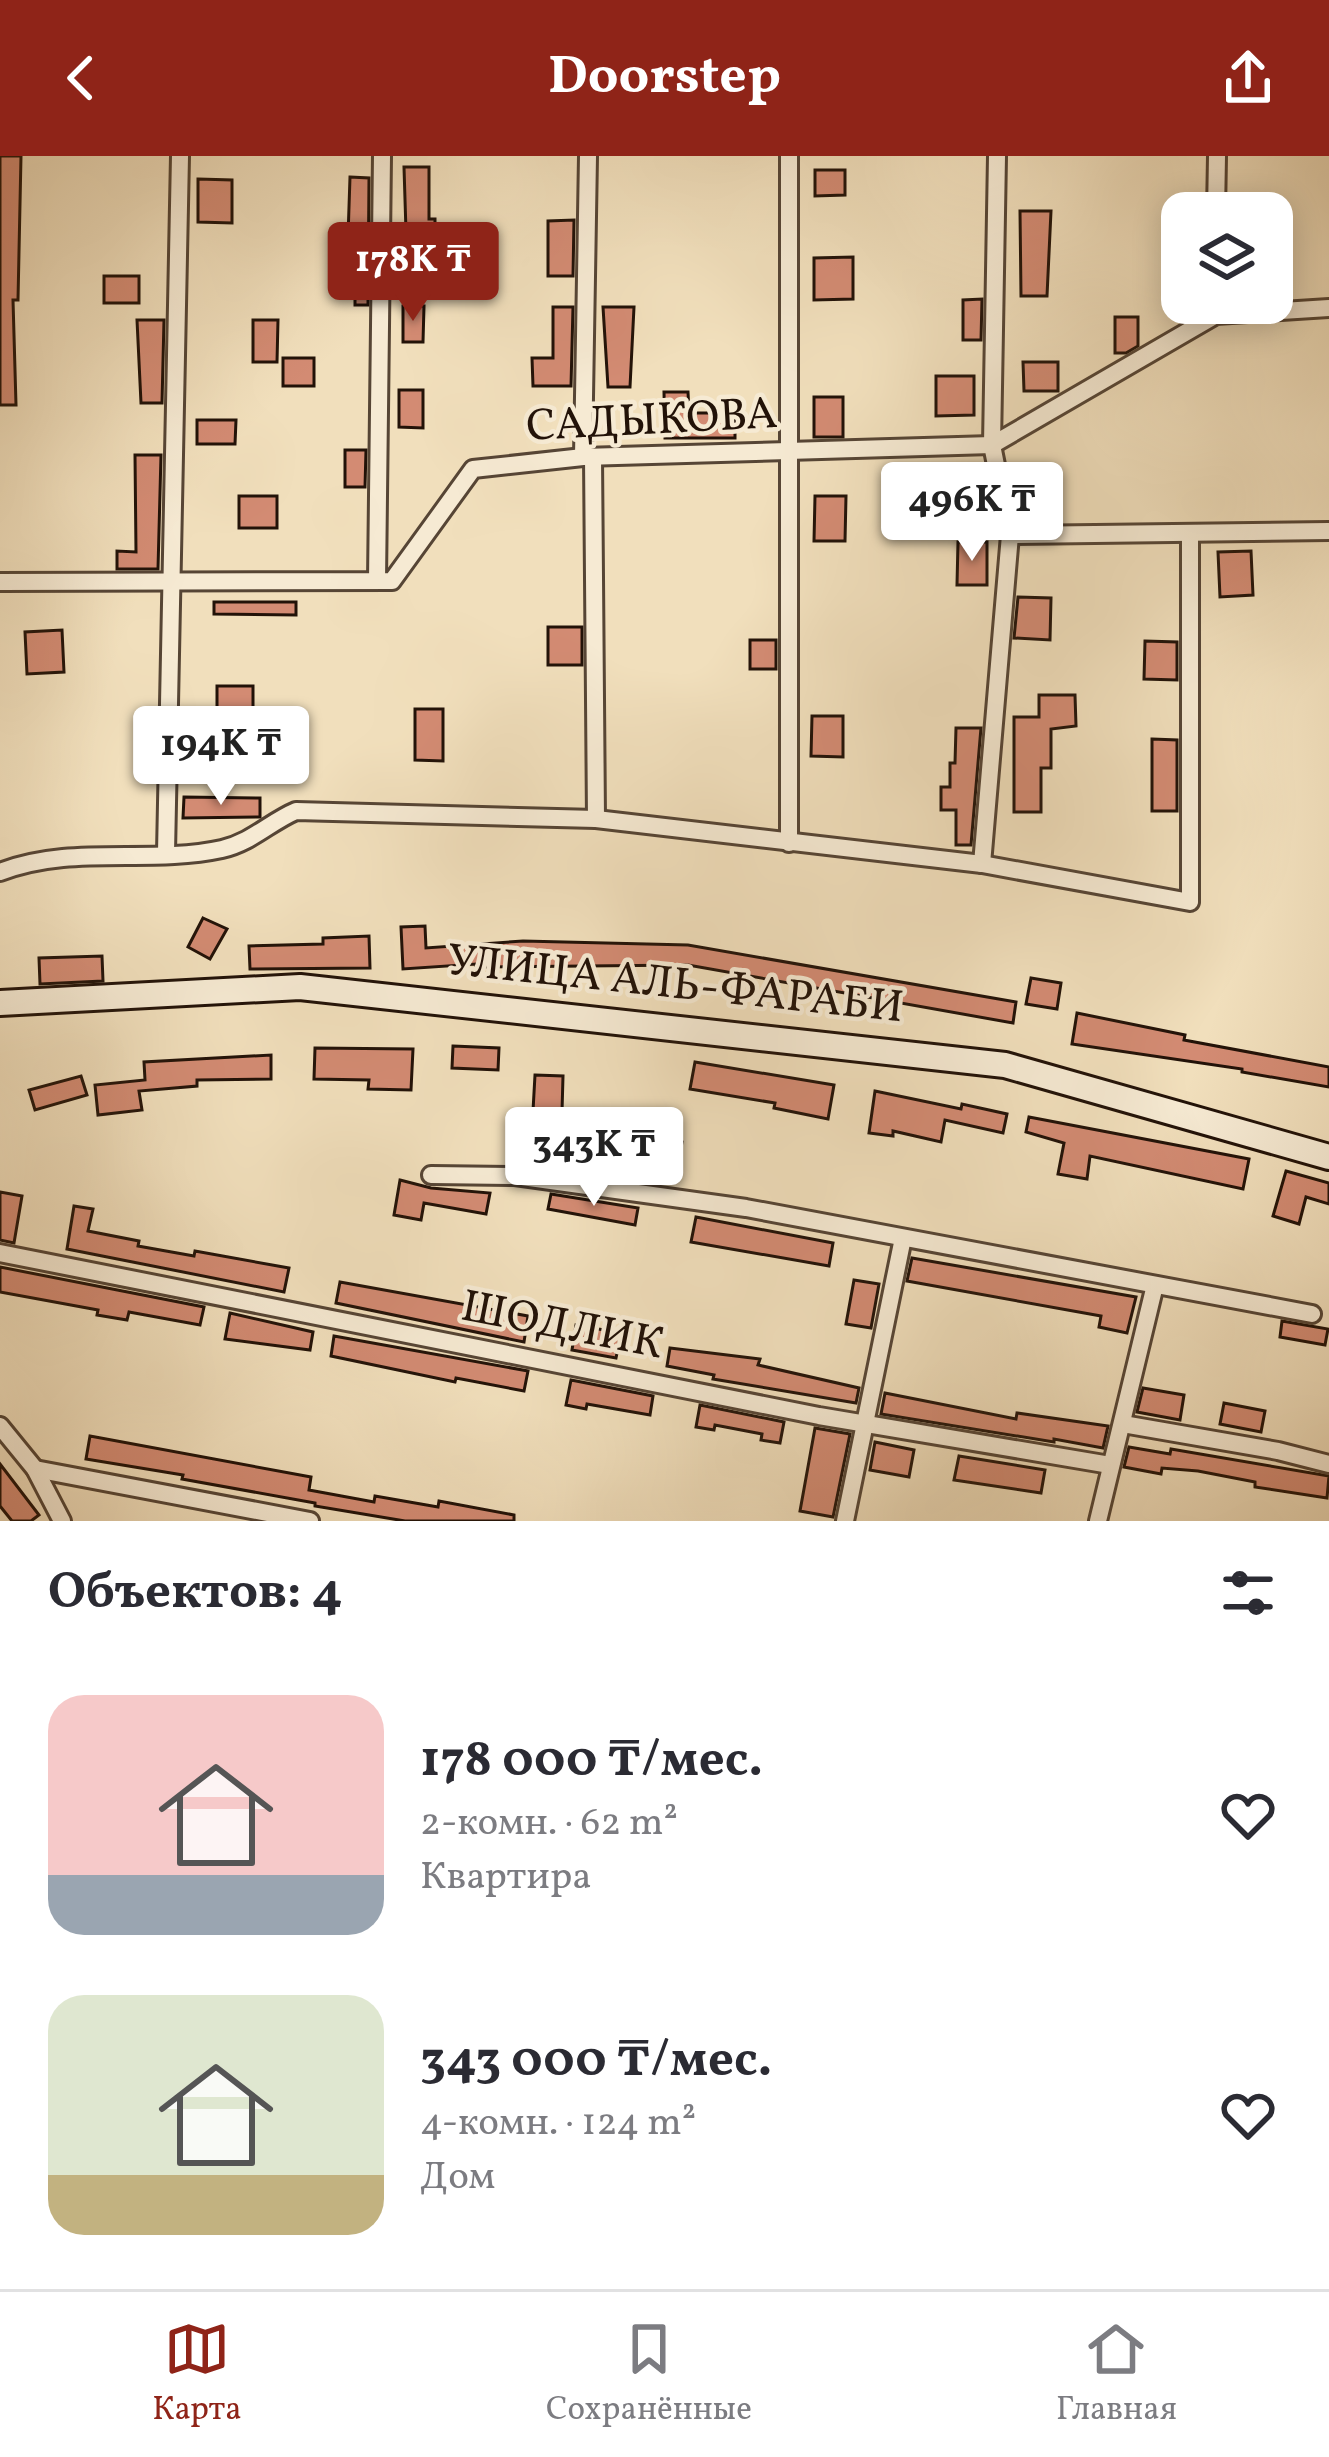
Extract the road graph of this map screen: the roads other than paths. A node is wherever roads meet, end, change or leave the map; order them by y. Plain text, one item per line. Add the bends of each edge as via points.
1 (180, 156) edge
2 (382, 156) edge
3 (588, 156) edge
4 (789, 156) edge
5 (997, 156) edge
6 (1217, 156) edge
7 (1216, 192) edge
8 (1293, 308) edge
9 (1329, 308) edge
10 (1191, 324) edge
11 (992, 446) junction
12 (786, 452) junction
13 (588, 457) junction
14 (1329, 531) edge
15 (1190, 533) junction
16 (1010, 535) junction
17 (376, 580) junction
18 (169, 581) junction
19 (0, 582) edge
20 (596, 819) junction
21 (789, 843) junction
22 (166, 853) junction
23 (982, 864) junction
24 (0, 872) edge
25 (0, 1003) edge
26 (1329, 1157) edge
27 (431, 1175) dead end
28 (903, 1238) junction
29 (0, 1253) edge
30 (1155, 1285) junction
31 (1312, 1314) dead end
32 (866, 1424) junction
33 (1123, 1424) junction
34 (0, 1426) edge
35 (1329, 1464) edge
36 (1110, 1465) junction
37 (35, 1469) junction
38 (62, 1521) edge
39 (310, 1521) edge
40 (845, 1521) edge
41 (1098, 1521) edge

1 - 18 street
2 - 17 street
3 - 13 street
4 - 12 street
5 - 11 street
6 - 7 street
8 - 9 street, САДЫКОВА
10 - 11 street, САДЫКОВА
11 - 12 street, САДЫКОВА
11 - 16 street
12 - 13 street, САДЫКОВА
12 - 21 street
13 - 17 street, САДЫКОВА via 473,470 392,580
13 - 20 street
14 - 15 street
15 - 16 street
15 - 23 street via 1190,902
16 - 23 street
17 - 18 street
18 - 19 street
18 - 22 street
20 - 21 street
20 - 22 street via 296,811 225,848
21 - 23 street
22 - 24 street via 59,856
25 - 26 main road, УЛИЦА АЛЬ-ФАРАБИ via 300,987 1005,1065
27 - 28 street via 515,1176
28 - 30 street
28 - 32 street
29 - 32 street, ШОДЛИК
30 - 31 street
30 - 33 street
32 - 36 street, ШОДЛИК
32 - 40 street
33 - 35 street
33 - 36 street
34 - 37 street
36 - 41 street
37 - 38 street
37 - 39 street

